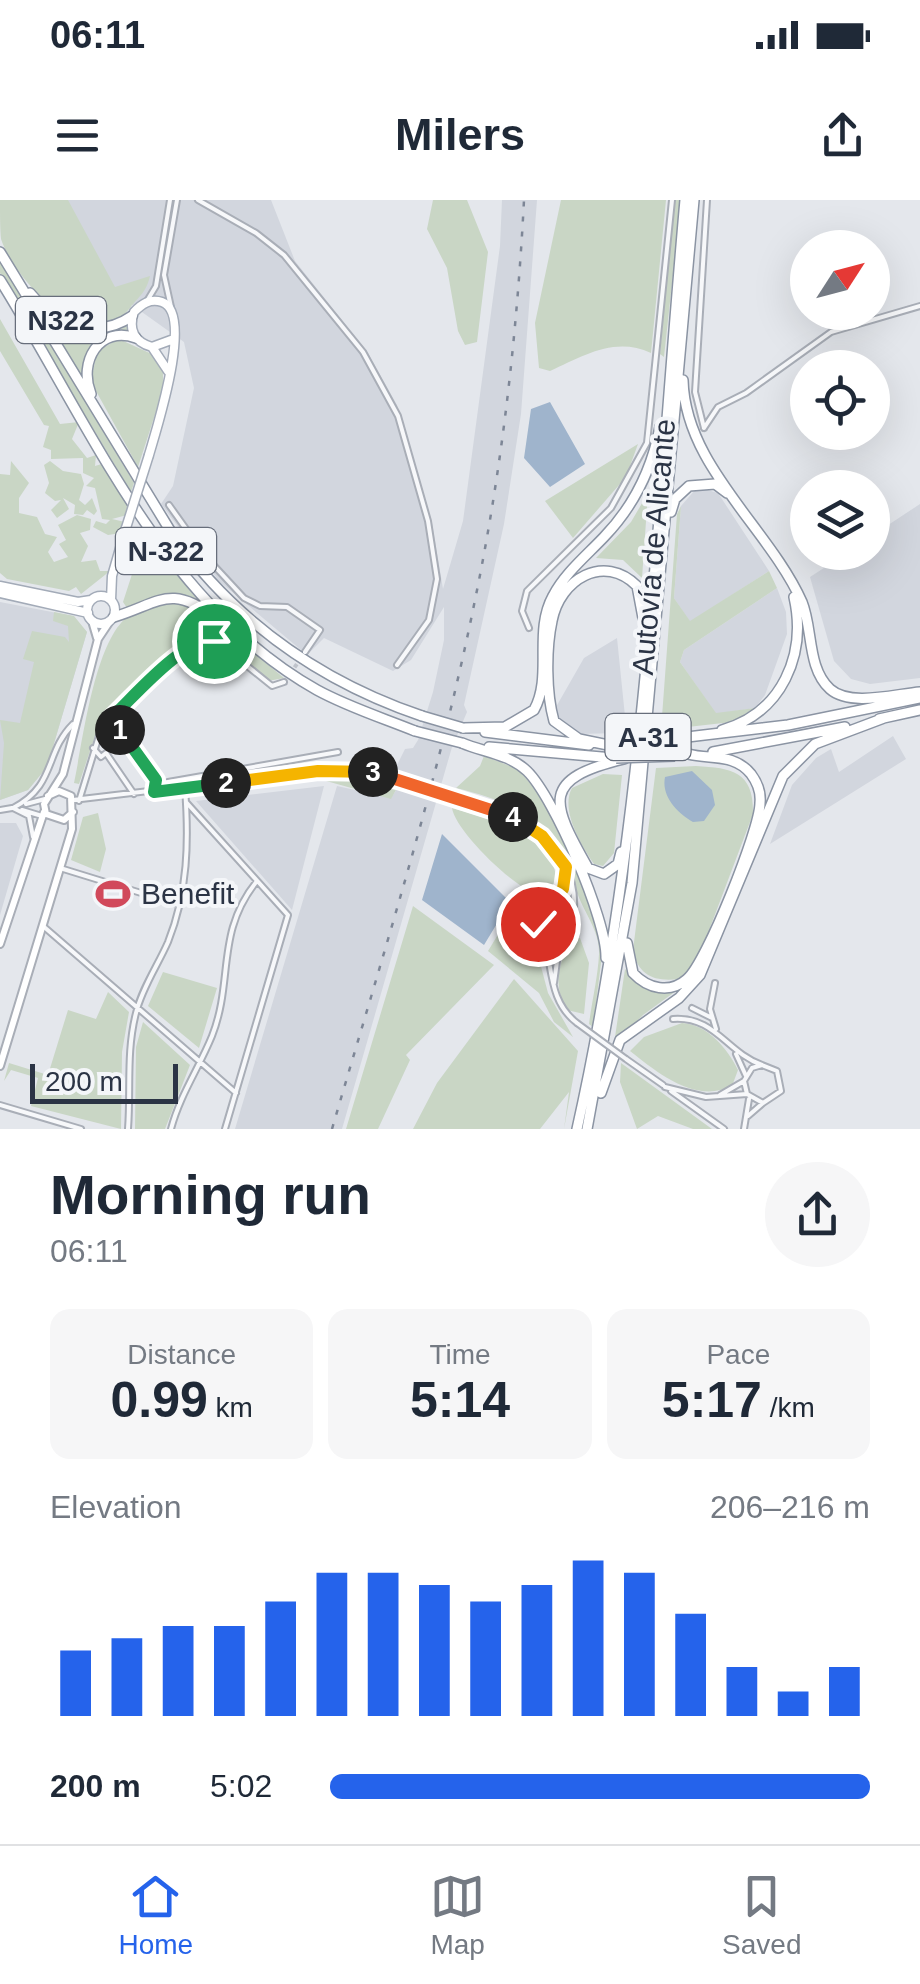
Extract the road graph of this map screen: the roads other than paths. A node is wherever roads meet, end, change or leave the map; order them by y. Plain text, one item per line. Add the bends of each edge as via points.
1 (176, 200) edge
2 (198, 200) edge
3 (672, 200) edge
4 (685, 200) edge
5 (694, 200) edge
6 (707, 200) edge
7 (0, 252) edge
8 (9, 266) junction
9 (0, 280) edge
10 (147, 302) junction
11 (920, 306) edge
12 (174, 311) junction
13 (132, 316) junction
14 (136, 338) junction
15 (171, 340) junction
16 (152, 347) junction
17 (680, 353) junction
18 (170, 380) junction
19 (94, 406) junction
20 (667, 406) junction
21 (168, 505) dead end
22 (742, 509) junction
23 (664, 538) junction
24 (112, 576) junction
25 (790, 580) junction
26 (0, 590) edge
27 (95, 598) junction
28 (111, 600) junction
29 (550, 611) junction
30 (90, 617) junction
31 (112, 619) junction
32 (528, 628) dead end
33 (546, 630) junction
34 (98, 639) junction
35 (259, 650) junction
36 (305, 652) tunnel mouth
37 (644, 657) junction
38 (397, 665) dead end
39 (284, 682) dead end
40 (920, 695) edge
41 (920, 710) edge
42 (111, 718) junction
43 (884, 718) junction
44 (73, 724) junction
45 (463, 728) junction
46 (682, 738) junction
47 (462, 742) junction
48 (612, 744) junction
49 (92, 748) junction
50 (338, 752) dead end
51 (688, 754) junction
52 (621, 759) junction
53 (63, 774) junction
54 (399, 786) dead end
55 (185, 788) junction
56 (154, 792) junction
57 (134, 794) junction
58 (46, 797) junction
59 (74, 799) junction
60 (186, 802) junction
61 (455, 802) dead end
62 (13, 808) junction
63 (0, 810) edge
64 (73, 811) junction
65 (46, 815) junction
66 (629, 826) junction
67 (33, 837) junction
68 (60, 868) junction
69 (566, 868) junction
70 (257, 881) junction
71 (552, 900) junction
72 (180, 906) junction
73 (574, 909) junction
74 (625, 925) junction
75 (43, 926) junction
76 (545, 934) junction
77 (569, 934) junction
78 (0, 944) edge
79 (715, 983) dead end
80 (554, 988) junction
81 (607, 988) junction
82 (137, 1008) junction
83 (673, 1018) dead end
84 (712, 1018) junction
85 (702, 1020) junction
86 (716, 1029) junction
87 (734, 1049) junction
88 (199, 1062) junction
89 (762, 1065) junction
90 (0, 1066) edge
91 (745, 1078) junction
92 (665, 1086) junction
93 (236, 1093) junction
94 (749, 1096) junction
95 (716, 1097) junction
96 (763, 1103) junction
97 (0, 1105) edge
98 (746, 1120) junction
99 (81, 1129) edge
100 (128, 1129) edge
101 (172, 1129) edge
102 (224, 1129) edge
103 (577, 1129) edge
104 (589, 1129) edge
105 (724, 1129) edge
106 (744, 1129) edge

1 - 10 street
1 - 12 street via 164,275
2 - 38 street via 284,255 363,352 398,416 428,522 437,592 430,620
3 - 32 street via 647,443 611,508 528,591 522,611
4 - 20 highway, Autovía de Alicante / A-31
5 - 17 highway, Autovía de Alicante / A-31
6 - 11 street via 695,392 704,428 718,407 831,332
7 - 8 highway, N-322
8 - 13 highway, N322 via 42,307 64,322 101,329
8 - 19 highway, N-322
9 - 35 highway, N-322 via 173,562
10 - 12 main road
10 - 13 main road
12 - 15 main road via 178,322
13 - 14 main road
14 - 16 main road
14 - 19 highway, N322 via 111,337 91,354 86,378
15 - 16 main road
15 - 18 main road
16 - 18 main road
17 - 22 highway via 690,423
17 - 23 highway, Autovía de Alicante / A-31
18 - 24 main road, bridge
19 - 45 highway, N-322, bridge via 171,532 238,610 284,650 336,681
20 - 29 highway via 637,492 563,580
20 - 37 highway, Autovía de Alicante / A-31
21 - 36 street via 244,598 287,607 320,630
22 - 23 highway via 714,484 689,486 675,500
22 - 25 highway
23 - 74 highway, Autovía de Alicante / A-31
24 - 27 main road
24 - 28 main road
25 - 40 highway via 807,616 820,678 843,696
25 - 46 highway via 799,626 785,681 739,725
26 - 27 main road via 78,602
26 - 30 main road
27 - 28 main road
27 - 30 main road
28 - 31 main road
29 - 33 highway
29 - 37 highway via 586,574 620,572 642,596
30 - 31 main road
30 - 34 main road
31 - 34 main road
31 - 35 highway via 150,600 180,599 201,606
33 - 45 highway via 534,710 504,727
33 - 48 highway via 554,722 579,739
34 - 44 main road
35 - 47 highway, N-322, bridge via 348,704 415,732
37 - 66 highway, Autovía de Alicante / A-31
39 - 42 street via 272,686 227,648 206,640 177,656
40 - 46 highway, N-322 via 788,725
41 - 43 highway, N-322
42 - 49 street
42 - 56 street via 156,780
43 - 51 highway, N-322 via 745,749
43 - 104 highway via 815,744 783,776 700,975 620,1040
44 - 53 main road
44 - 62 street via 43,785
45 - 48 highway, N-322 via 536,741
46 - 48 highway, N-322, bridge
47 - 52 highway, N-322
47 - 81 highway via 515,762 542,792 601,918
49 - 57 street via 101,758 106,753
49 - 59 street
50 - 56 street via 168,782
51 - 52 highway, N-322, bridge
51 - 74 highway via 729,758 751,774 760,793 756,824 687,980 663,989 639,979 629,965
52 - 66 highway via 567,780 559,807 596,874 618,864
53 - 58 main road
53 - 59 main road
54 - 61 street, bridge
55 - 56 street
55 - 60 street
55 - 69 street, bridge via 336,770 401,778 528,826
56 - 57 street
57 - 59 street
58 - 59 main road via 59,791
58 - 62 street
58 - 65 main road
59 - 64 main road
60 - 70 street
60 - 72 street
62 - 63 street
62 - 65 street
62 - 67 street via 32,820
64 - 65 main road via 64,820
64 - 68 main road
65 - 67 main road
66 - 81 highway, Autovía de Alicante / A-31
67 - 78 main road
68 - 72 street
68 - 75 main road
69 - 71 street via 566,882
69 - 73 street
70 - 88 street via 232,920 220,1010
70 - 93 street via 288,915
71 - 73 street
71 - 76 street via 538,915
72 - 82 street
73 - 77 street
74 - 104 highway, Autovía de Alicante / A-31
75 - 82 street
75 - 90 main road
76 - 77 street
76 - 80 street
77 - 80 street via 558,954
79 - 84 street
80 - 92 street, bridge via 576,1023
81 - 103 highway, Autovía de Alicante / A-31
82 - 88 street
82 - 100 street via 128,1056
83 - 85 street
84 - 85 street via 695,1007
84 - 86 street
85 - 86 street
86 - 87 street
87 - 89 street
87 - 91 street
88 - 93 street
88 - 101 street
89 - 91 street
89 - 96 street via 777,1071 782,1084 776,1098
91 - 94 street
91 - 95 street
92 - 95 street
92 - 105 street
93 - 102 street
94 - 95 street
94 - 96 street
94 - 98 street
96 - 98 street
97 - 99 street
98 - 106 street

